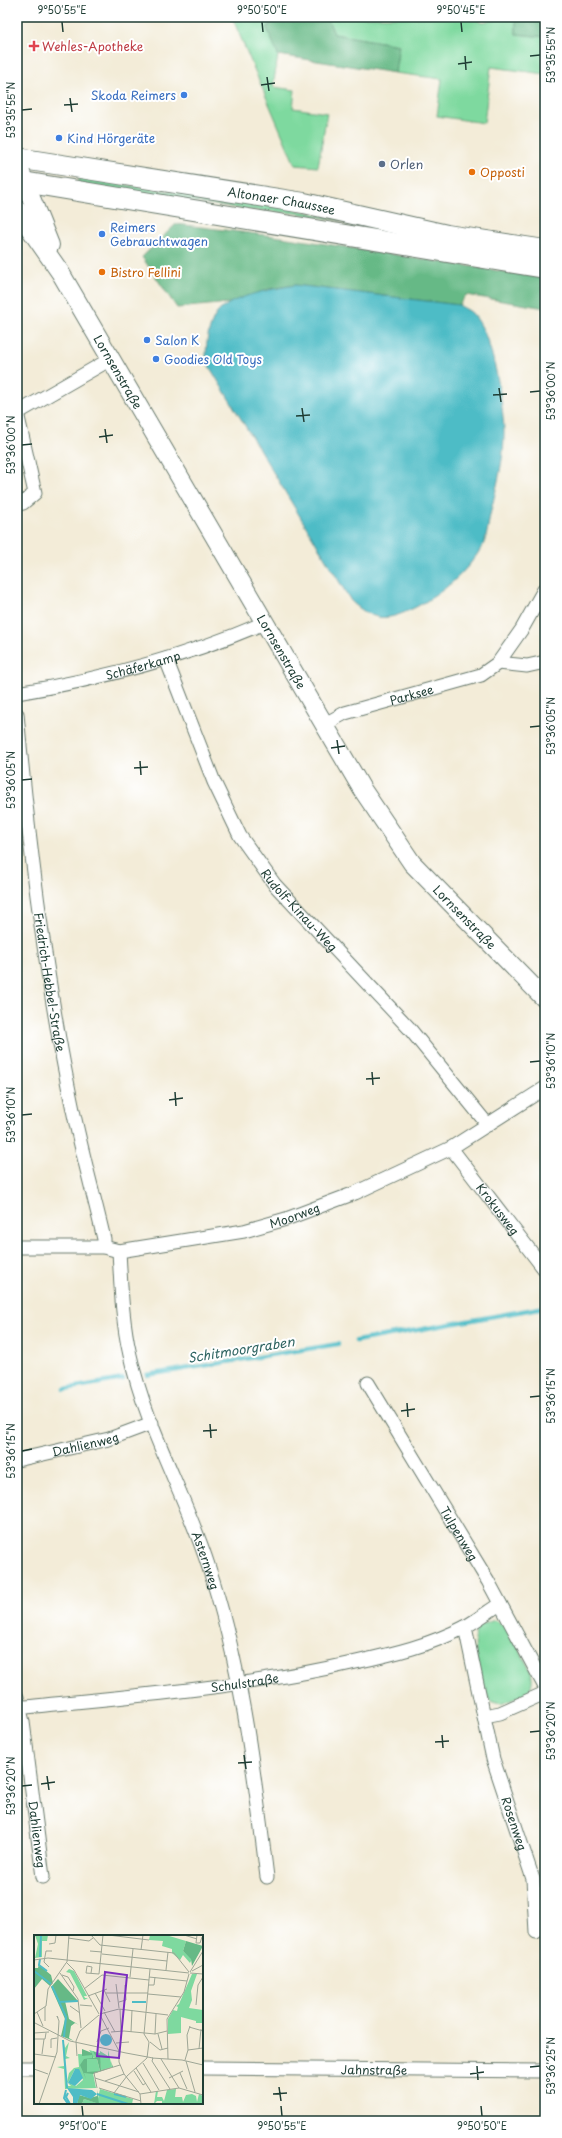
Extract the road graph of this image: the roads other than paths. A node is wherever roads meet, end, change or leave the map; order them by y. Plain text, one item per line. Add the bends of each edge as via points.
1 (17, 158) edge
2 (17, 163) edge
3 (21, 182) edge
4 (17, 210) edge
5 (545, 250) edge
6 (545, 268) edge
7 (60, 272) junction
8 (109, 360) junction
9 (17, 413) edge
10 (17, 504) edge
11 (545, 588) edge
12 (264, 623) junction
13 (166, 659) junction
14 (545, 662) edge
15 (498, 663) junction
16 (17, 693) edge
17 (17, 714) edge
18 (324, 724) junction
19 (545, 999) edge
20 (545, 1088) edge
21 (488, 1125) junction
22 (451, 1148) junction
23 (17, 1247) edge
24 (104, 1247) junction
25 (119, 1252) junction
26 (545, 1270) edge
27 (368, 1383) dead end
28 (152, 1423) junction
29 (17, 1460) edge
30 (500, 1604) junction
31 (465, 1627) junction
32 (240, 1683) junction
33 (545, 1687) edge
34 (545, 1693) edge
35 (18, 1705) edge
36 (484, 1716) junction
37 (44, 1877) dead end
38 (267, 1877) dead end
39 (536, 1932) dead end
40 (17, 2068) edge
41 (34, 2068) edge
42 (203, 2068) edge
43 (545, 2071) edge

1 - 5 main road, Altonaer Chaussee via 297,202 447,235
2 - 3 street, Lornsenstraße
3 - 6 main road, Altonaer Chaussee
3 - 7 street, Lornsenstraße
4 - 7 street, Lornsenstraße
7 - 8 street, Lornsenstraße
8 - 9 street
8 - 12 street, Lornsenstraße
9 - 10 street via 35,493 23,503
11 - 15 street, Parksee via 522,629
12 - 13 street, Schäferkamp
12 - 18 street, Lornsenstraße
13 - 16 street, Schäferkamp via 115,673
13 - 21 street, Rudolf-Kinau-Weg via 214,782 240,836 275,885 409,1028
14 - 15 street via 527,666
15 - 18 street, Parksee via 481,675 345,713
17 - 24 street, Friedrich-Hebbel-Straße via 25,799 47,967 73,1110
18 - 19 street, Lornsenstraße via 362,789 412,863
20 - 21 street, Moorweg
21 - 22 street, Moorweg
22 - 25 street, Moorweg via 361,1190 286,1219 244,1231
22 - 26 street, Krokusweg
23 - 24 street, Moorweg
24 - 25 street, Moorweg
25 - 28 street, Asternweg via 122,1301 130,1356
27 - 30 street, Tulpenweg
28 - 29 street, Dahlienweg via 109,1439
28 - 32 street, Asternweg via 208,1565
30 - 31 street, Schulstraße
30 - 33 street, Tulpenweg
31 - 32 street, Schulstraße via 399,1652 296,1675
31 - 36 street
32 - 35 street, Schulstraße
32 - 38 street, Asternweg
34 - 36 street via 500,1713
35 - 37 street, Dahlienweg via 38,1822
36 - 39 street, Rosenweg via 493,1760 533,1879
40 - 41 street
42 - 43 street, Jahnstraße

